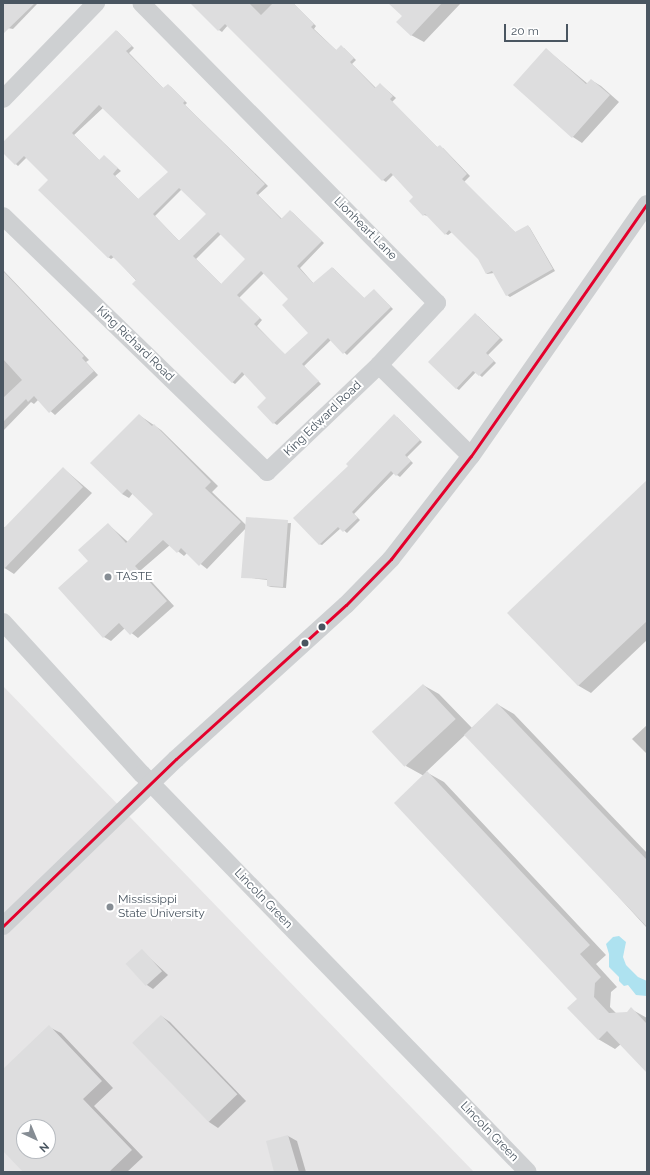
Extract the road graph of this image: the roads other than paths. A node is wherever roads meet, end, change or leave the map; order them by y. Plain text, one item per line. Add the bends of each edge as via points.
1 (96, 3) edge
2 (141, 3) edge
3 (3, 99) edge
4 (647, 204) edge
5 (3, 216) edge
6 (379, 365) junction
7 (471, 456) junction
8 (267, 472) joint
9 (3, 622) edge
10 (153, 784) junction
11 (3, 926) edge
12 (528, 1172) edge

1 - 3 street
2 - 6 street, Lionheart Lane via 438,302
4 - 7 street
5 - 8 street, King Richard Road
6 - 7 street
6 - 8 street, King Edward Road
7 - 10 street via 391,559 346,605 176,759
9 - 10 street, Lincoln Green
10 - 11 street
10 - 12 street, Lincoln Green

